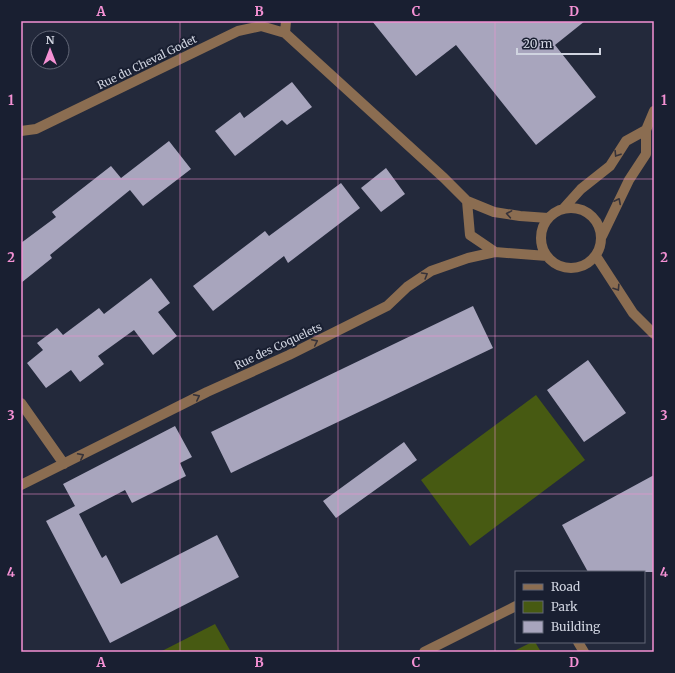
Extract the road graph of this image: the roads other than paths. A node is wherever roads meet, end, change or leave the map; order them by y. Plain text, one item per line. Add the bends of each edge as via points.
1 (286, 21) edge
2 (285, 33) junction
3 (654, 111) edge
4 (646, 130) junction
5 (21, 131) edge
6 (467, 201) junction
7 (563, 209) junction
8 (548, 218) junction
9 (602, 236) junction
10 (495, 252) junction
11 (547, 256) junction
12 (596, 256) junction
13 (654, 334) edge
14 (21, 403) edge
15 (64, 464) junction
16 (21, 486) edge
17 (515, 606) edge
18 (579, 643) edge
19 (424, 652) edge
20 (584, 652) edge

1 - 2 street
2 - 5 street, Rue du Cheval Godet via 261,26 238,31 36,129
2 - 6 street, Rue du Cheval Godet
3 - 4 street
4 -> 7 street via 626,141 610,166
9 -> 4 street via 629,180 646,154
8 -> 6 street, Rue du Cheval Godet via 494,212
6 - 10 street via 470,235
7 - 8 street
7 - 9 street via 574,207 584,210 599,225
8 - 11 street via 541,237 542,247
9 - 12 street
10 - 11 street, Rue des Coquelets
15 -> 10 street, Rue des Coquelets via 387,306 407,287 432,271 468,258
11 - 12 street via 560,266 570,268 588,263
12 -> 13 street via 633,313
14 - 15 street
15 - 16 street, Rue des Coquelets
17 - 19 street
18 - 20 street

